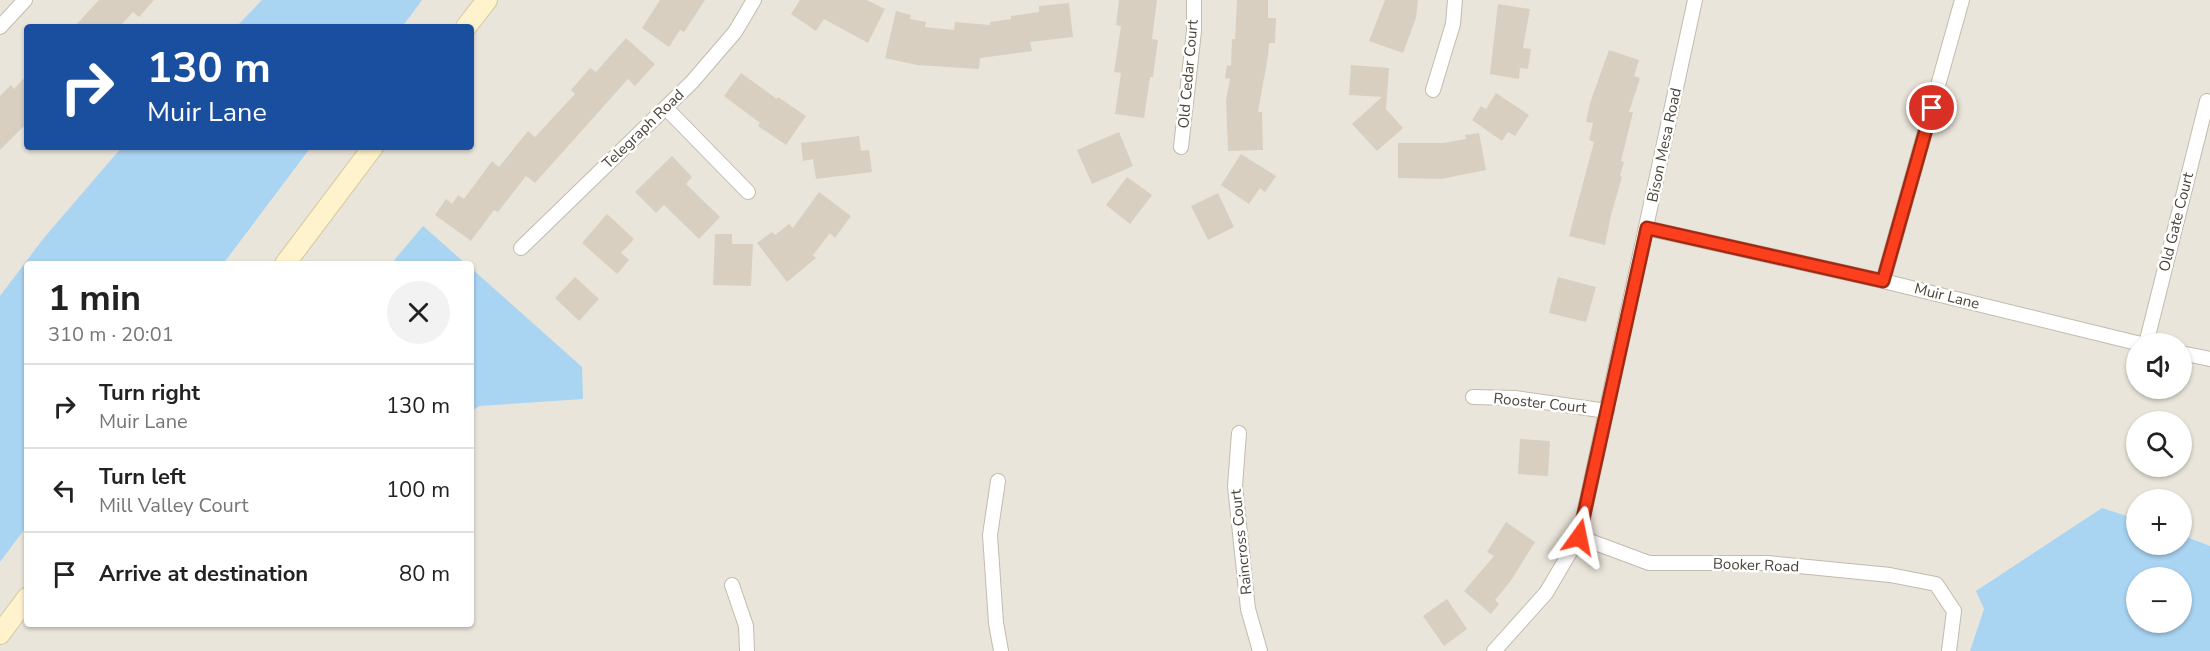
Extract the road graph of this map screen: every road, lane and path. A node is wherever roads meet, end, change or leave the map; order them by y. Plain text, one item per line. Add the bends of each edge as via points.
1 (25, 0) edge
2 (487, 0) edge
3 (754, 0) edge
4 (1194, 0) edge
5 (1455, 0) edge
6 (1695, 0) edge
7 (1962, 0) edge
8 (468, 24) edge
9 (0, 27) edge
10 (1433, 90) dead end
11 (2206, 101) dead end
12 (666, 108) junction
13 (1181, 147) dead end
14 (371, 150) edge
15 (748, 192) dead end
16 (1647, 228) junction
17 (521, 248) dead end
18 (287, 261) edge
19 (1883, 281) junction
20 (2149, 333) edge
21 (2126, 340) edge
22 (2192, 355) edge
23 (2210, 359) edge
24 (1473, 397) dead end
25 (1607, 411) junction
26 (1239, 432) dead end
27 (998, 481) dead end
28 (1579, 537) junction
29 (732, 585) dead end
30 (24, 602) edge
31 (0, 634) edge
32 (747, 651) edge
33 (1001, 651) edge
34 (1260, 651) edge
35 (1494, 651) edge
36 (1949, 651) edge

1 - 9 street
2 - 8 street
3 - 12 street, Telegraph Road via 735,32
4 - 13 street, Old Cedar Court
5 - 10 street via 1454,24
6 - 16 street, Bison Mesa Road
7 - 19 street
11 - 20 street, Old Gate Court
12 - 15 street
12 - 17 street, Telegraph Road
14 - 18 street
16 - 19 street, Muir Lane
16 - 25 street, Bison Mesa Road
19 - 21 street, Muir Lane
22 - 23 street
24 - 25 street, Rooster Court via 1515,398
25 - 28 street, Bison Mesa Road
26 - 34 street, Raincross Court via 1235,486 1248,609
27 - 33 street via 990,535
28 - 35 street, Bison Mesa Road via 1546,593
28 - 36 street, Booker Road via 1649,563 1768,563 1890,575 1936,584 1954,611
29 - 32 street via 746,626
30 - 31 street

